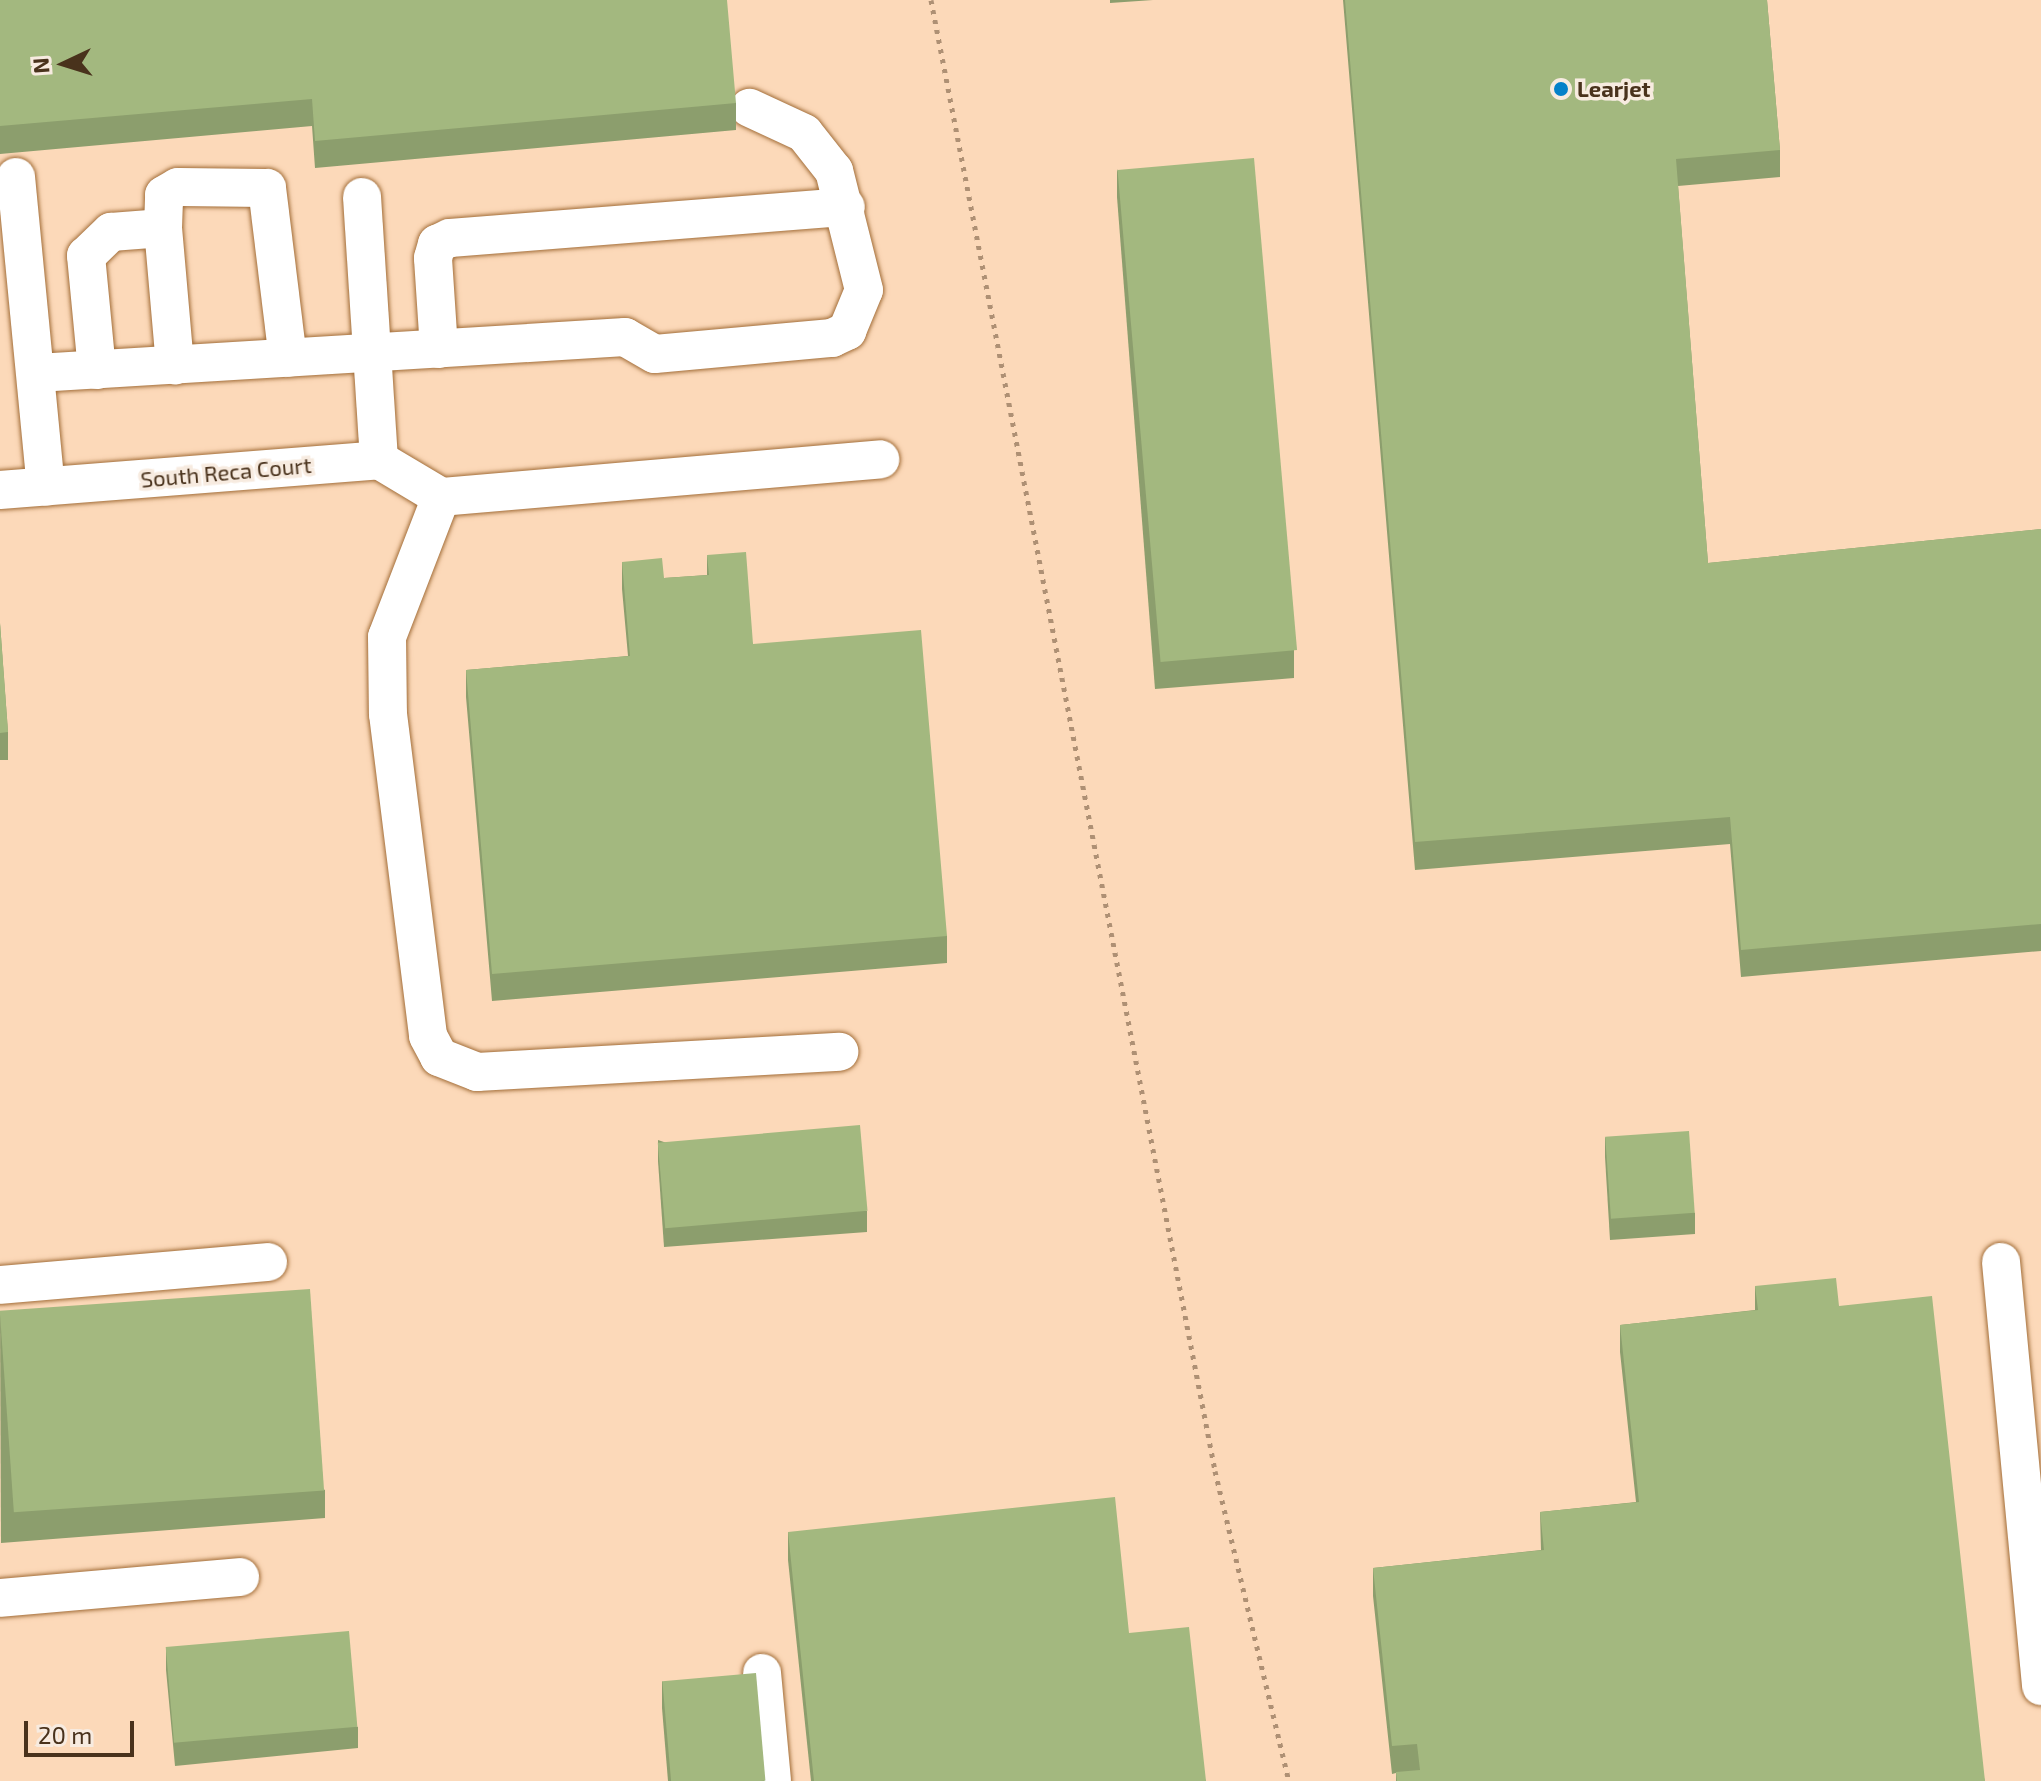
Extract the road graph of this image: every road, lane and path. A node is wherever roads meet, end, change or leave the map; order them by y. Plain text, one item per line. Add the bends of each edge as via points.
1 (931, 0) edge
2 (750, 108) dead end
3 (16, 177) dead end
4 (362, 197) dead end
5 (846, 207) junction
6 (163, 228) junction
7 (439, 349) junction
8 (373, 353) junction
9 (288, 358) junction
10 (175, 365) junction
11 (97, 370) junction
12 (37, 373) junction
13 (880, 459) dead end
14 (379, 460) junction
15 (46, 487) junction
16 (0, 490) edge
17 (441, 497) junction
18 (839, 1052) dead end
19 (268, 1262) dead end
20 (2001, 1262) dead end
21 (0, 1285) edge
22 (240, 1577) dead end
23 (0, 1598) edge
24 (762, 1673) dead end
25 (2041, 1686) edge
26 (772, 1781) edge
27 (1289, 1781) edge

1 - 27 path via 1215,1471
2 - 5 street via 804,133 834,171
3 - 12 street
4 - 8 street
5 - 7 street via 450,238 437,244 433,258
5 - 7 street via 864,290 847,331 832,338 655,354 625,337
6 - 9 street via 164,195 178,187 267,188
6 - 10 street
6 - 11 street via 111,232 86,256
7 - 8 street
8 - 9 street
8 - 14 street
9 - 10 street
10 - 11 street
11 - 12 street
12 - 15 street
13 - 17 street
14 - 15 street, South Reca Court
14 - 17 street
15 - 16 street, South Reca Court
17 - 18 street via 387,637 388,714 426,1021 439,1057 477,1072
19 - 21 street
20 - 25 street
22 - 23 street
24 - 26 street

